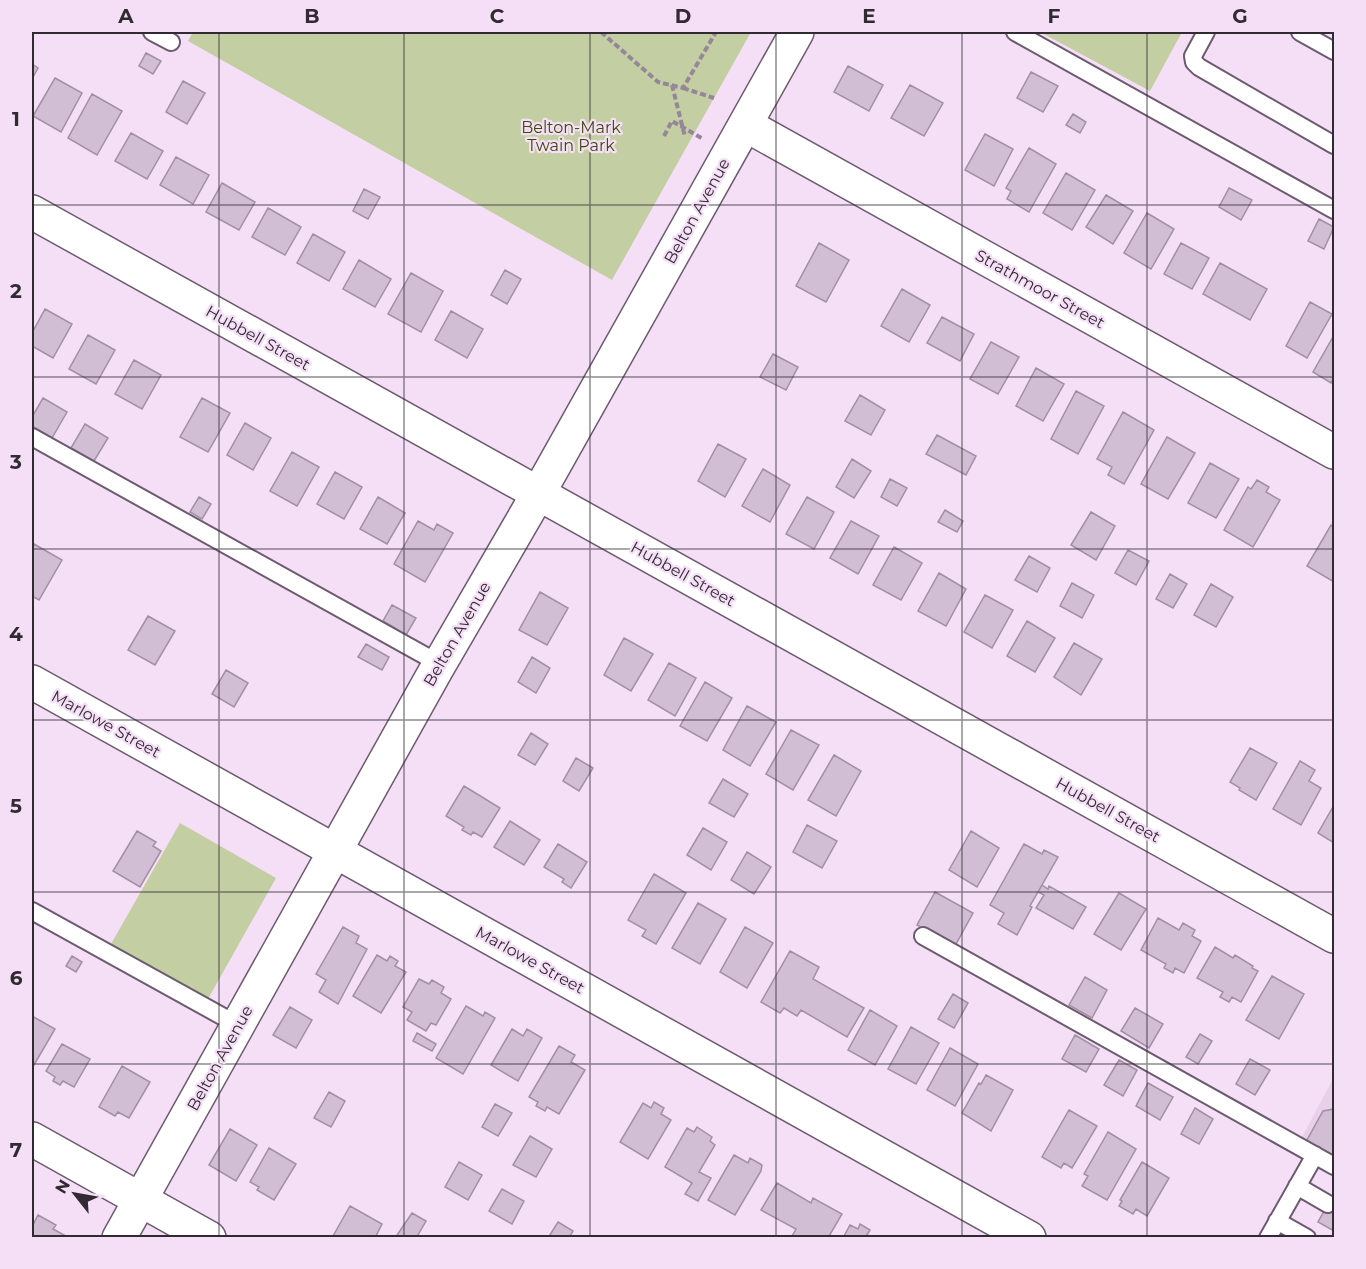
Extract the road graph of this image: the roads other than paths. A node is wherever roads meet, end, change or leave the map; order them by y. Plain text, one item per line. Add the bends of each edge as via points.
1 (152, 32) edge
2 (797, 32) edge
3 (1015, 32) edge
4 (1206, 32) edge
5 (1300, 32) edge
6 (171, 42) dead end
7 (1335, 51) edge
8 (746, 125) junction
9 (1335, 145) edge
10 (1335, 210) edge
11 (32, 212) edge
12 (32, 437) edge
13 (1335, 452) edge
14 (538, 494) junction
15 (440, 664) junction
16 (32, 682) edge
17 (336, 852) junction
18 (32, 911) edge
19 (923, 936) dead end
20 (1335, 936) edge
21 (238, 1025) junction
22 (32, 1139) edge
23 (1315, 1155) junction
24 (1335, 1166) edge
25 (1297, 1186) junction
26 (140, 1200) junction
27 (1328, 1204) dead end
28 (1277, 1221) junction
29 (119, 1238) edge
30 (209, 1238) edge
31 (1029, 1238) edge
32 (1268, 1238) edge
33 (1307, 1238) edge

1 - 6 lane
2 - 8 street, Belton Avenue
3 - 10 lane
4 - 9 lane via 1193,56 1194,62
5 - 7 lane
8 - 13 street, Strathmoor Street
8 - 14 street, Belton Avenue
11 - 14 street, Hubbell Street
12 - 15 lane
14 - 15 street, Belton Avenue
14 - 20 street, Hubbell Street
15 - 17 street, Belton Avenue
16 - 17 street, Marlowe Street
17 - 21 street, Belton Avenue
17 - 31 street, Marlowe Street
18 - 21 lane
19 - 23 lane
21 - 26 street, Belton Avenue
22 - 26 street
23 - 24 lane
23 - 25 lane
25 - 27 lane
25 - 28 lane
26 - 29 street, Belton Avenue
26 - 30 street
28 - 32 lane
28 - 33 lane

